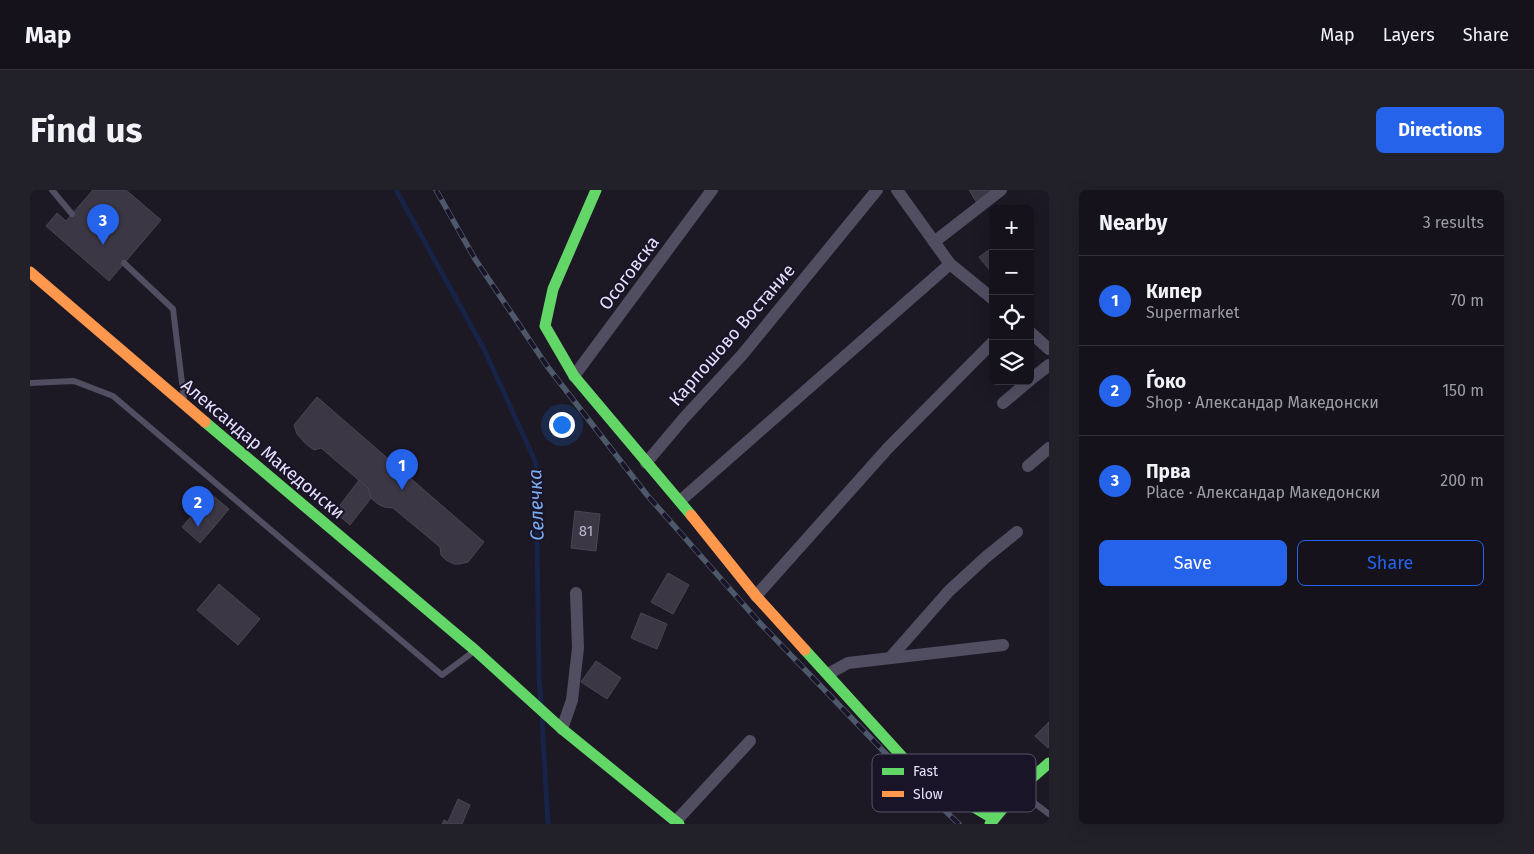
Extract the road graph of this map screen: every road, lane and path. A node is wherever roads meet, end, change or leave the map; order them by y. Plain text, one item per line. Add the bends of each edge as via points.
1 (52, 190) edge
2 (596, 190) edge
3 (712, 190) edge
4 (877, 190) edge
5 (898, 190) edge
6 (1001, 190) edge
7 (72, 214) dead end
8 (934, 242) junction
9 (124, 263) dead end
10 (950, 264) junction
11 (30, 272) edge
12 (989, 296) edge
13 (1034, 336) edge
14 (989, 346) edge
15 (1049, 349) edge
16 (1049, 364) edge
17 (574, 376) junction
18 (1034, 377) edge
19 (30, 383) edge
20 (1025, 385) edge
21 (1003, 403) dead end
22 (185, 406) junction
23 (1049, 448) edge
24 (646, 463) junction
25 (1028, 466) dead end
26 (680, 501) junction
27 (1017, 532) dead end
28 (576, 593) dead end
29 (756, 596) junction
30 (1003, 646) dead end
31 (476, 650) junction
32 (890, 658) junction
33 (828, 674) junction
34 (562, 729) junction
35 (750, 741) dead end
36 (901, 754) edge
37 (1049, 763) edge
38 (1036, 774) edge
39 (1036, 804) edge
40 (977, 812) edge
41 (1000, 812) edge
42 (1049, 814) edge
43 (992, 822) edge
44 (677, 823) edge

1 - 7 lane
2 - 17 main road via 553,290 545,326
3 - 17 street, Осоговска
4 - 24 street, Карпошово Востание via 742,355
5 - 8 street
6 - 8 street
8 - 10 street
9 - 22 lane via 173,309
10 - 12 street
10 - 26 street
11 - 22 main road, Александар Македонски
13 - 15 street
14 - 29 street via 888,448
16 - 18 street
17 - 24 main road
19 - 31 lane via 74,381 113,396 442,675
20 - 21 street
22 - 31 main road, Александар Македонски
23 - 25 street
24 - 26 main road
26 - 29 main road
27 - 32 street via 949,591
28 - 34 street via 578,648 572,700
29 - 33 main road
30 - 32 street
31 - 34 main road, Александар Македонски
32 - 33 street via 848,663
33 - 36 main road
34 - 44 main road
35 - 44 street
37 - 38 main road
39 - 42 lane
40 - 43 main road
41 - 43 main road

